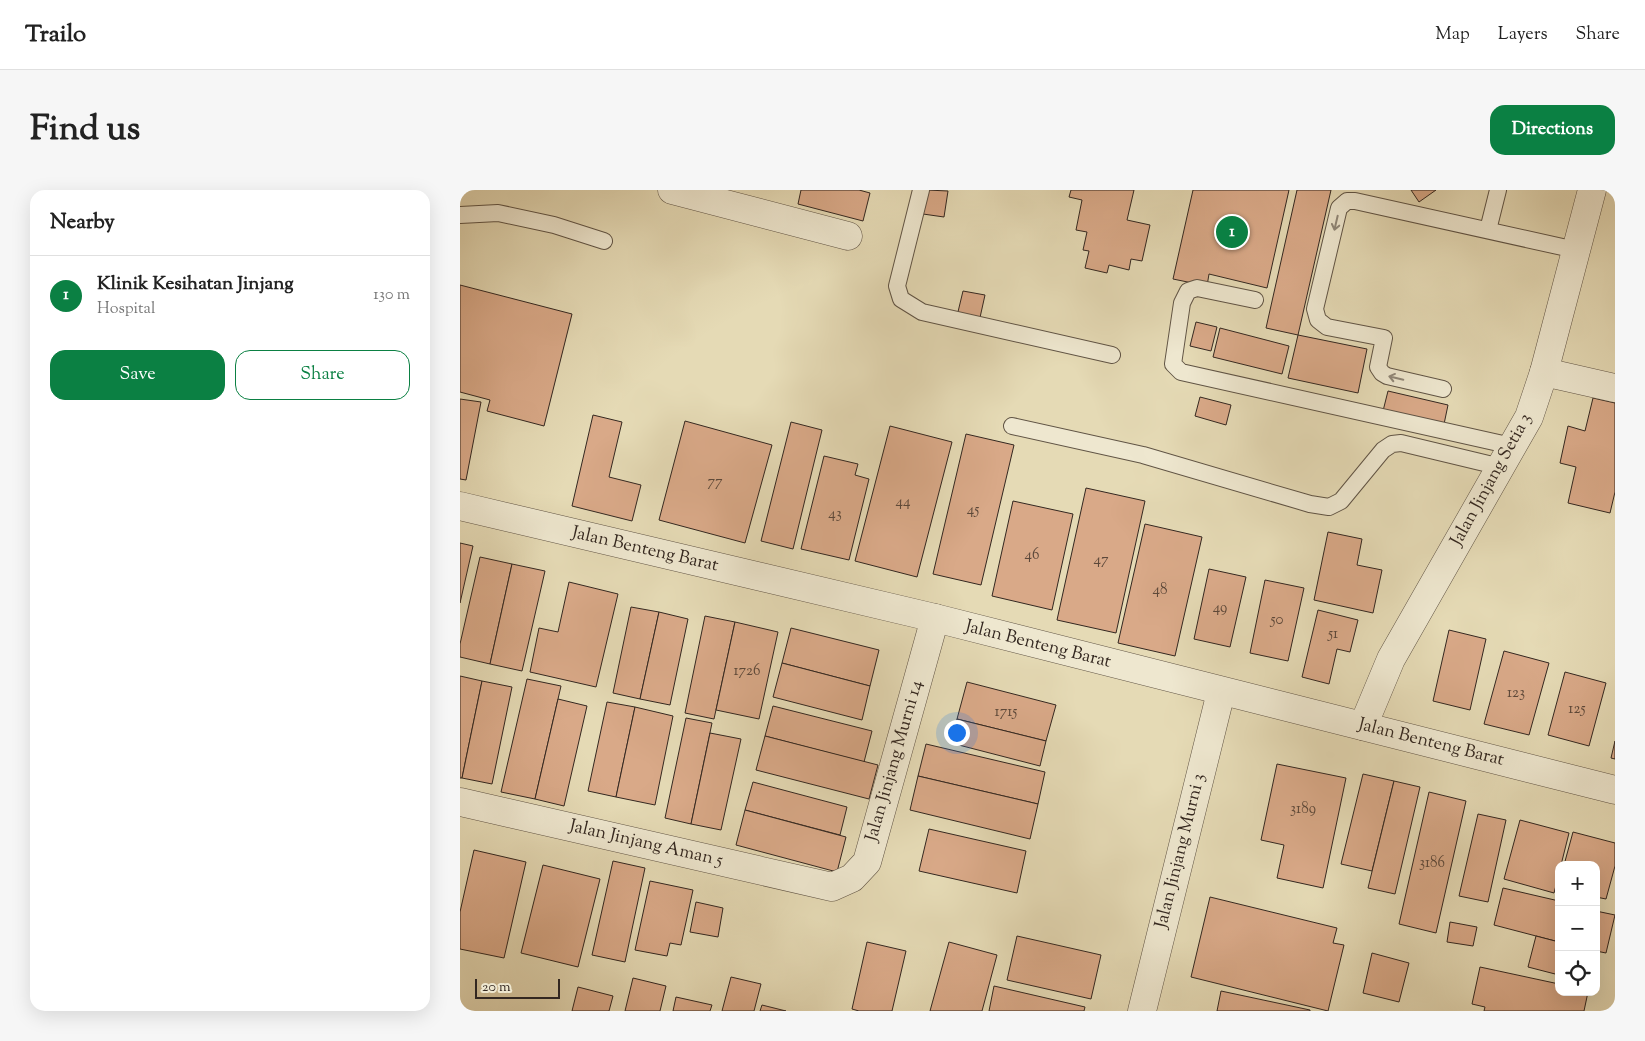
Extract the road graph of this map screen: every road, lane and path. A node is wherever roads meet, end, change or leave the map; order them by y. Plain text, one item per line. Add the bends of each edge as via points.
1 (672, 190) edge
2 (921, 190) edge
3 (1498, 190) edge
4 (1592, 190) edge
5 (762, 201) edge
6 (460, 215) edge
7 (1488, 230) junction
8 (848, 236) dead end
9 (604, 241) dead end
10 (1576, 250) junction
11 (1255, 300) dead end
12 (1112, 355) dead end
13 (1544, 372) junction
14 (1615, 388) edge
15 (1443, 389) dead end
16 (1012, 426) dead end
17 (1506, 456) junction
18 (460, 506) edge
19 (935, 618) junction
20 (1221, 692) junction
21 (1363, 726) junction
22 (1615, 790) edge
23 (460, 802) edge
24 (832, 887) joint
25 (1142, 1011) edge

1 - 5 street
2 - 12 lane via 897,286 902,299 922,312
3 - 7 lane
4 - 10 street, Jalan Jinjang Setia 3
5 - 8 street
6 - 9 lane via 498,212
7 - 10 lane
7 - 15 lane via 1355,201 1346,201 1339,208 1315,309 1318,320 1327,327 1384,338 1378,367 1382,372 1387,376
10 - 13 street, Jalan Jinjang Setia 3
11 - 17 lane via 1197,288 1188,291 1182,303 1173,364 1181,372
13 - 14 street
13 - 17 street, Jalan Jinjang Setia 3 via 1529,417
16 - 17 lane via 1143,455 1310,504 1328,506 1341,501 1383,450 1392,444
17 - 21 street, Jalan Jinjang Setia 3 via 1391,659
18 - 19 street, Jalan Benteng Barat
19 - 20 street, Jalan Benteng Barat
19 - 24 street, Jalan Jinjang Murni 14 via 867,862 852,878
20 - 21 street, Jalan Benteng Barat
20 - 25 street, Jalan Jinjang Murni 3
21 - 22 street, Jalan Benteng Barat
23 - 24 street, Jalan Jinjang Aman 5

